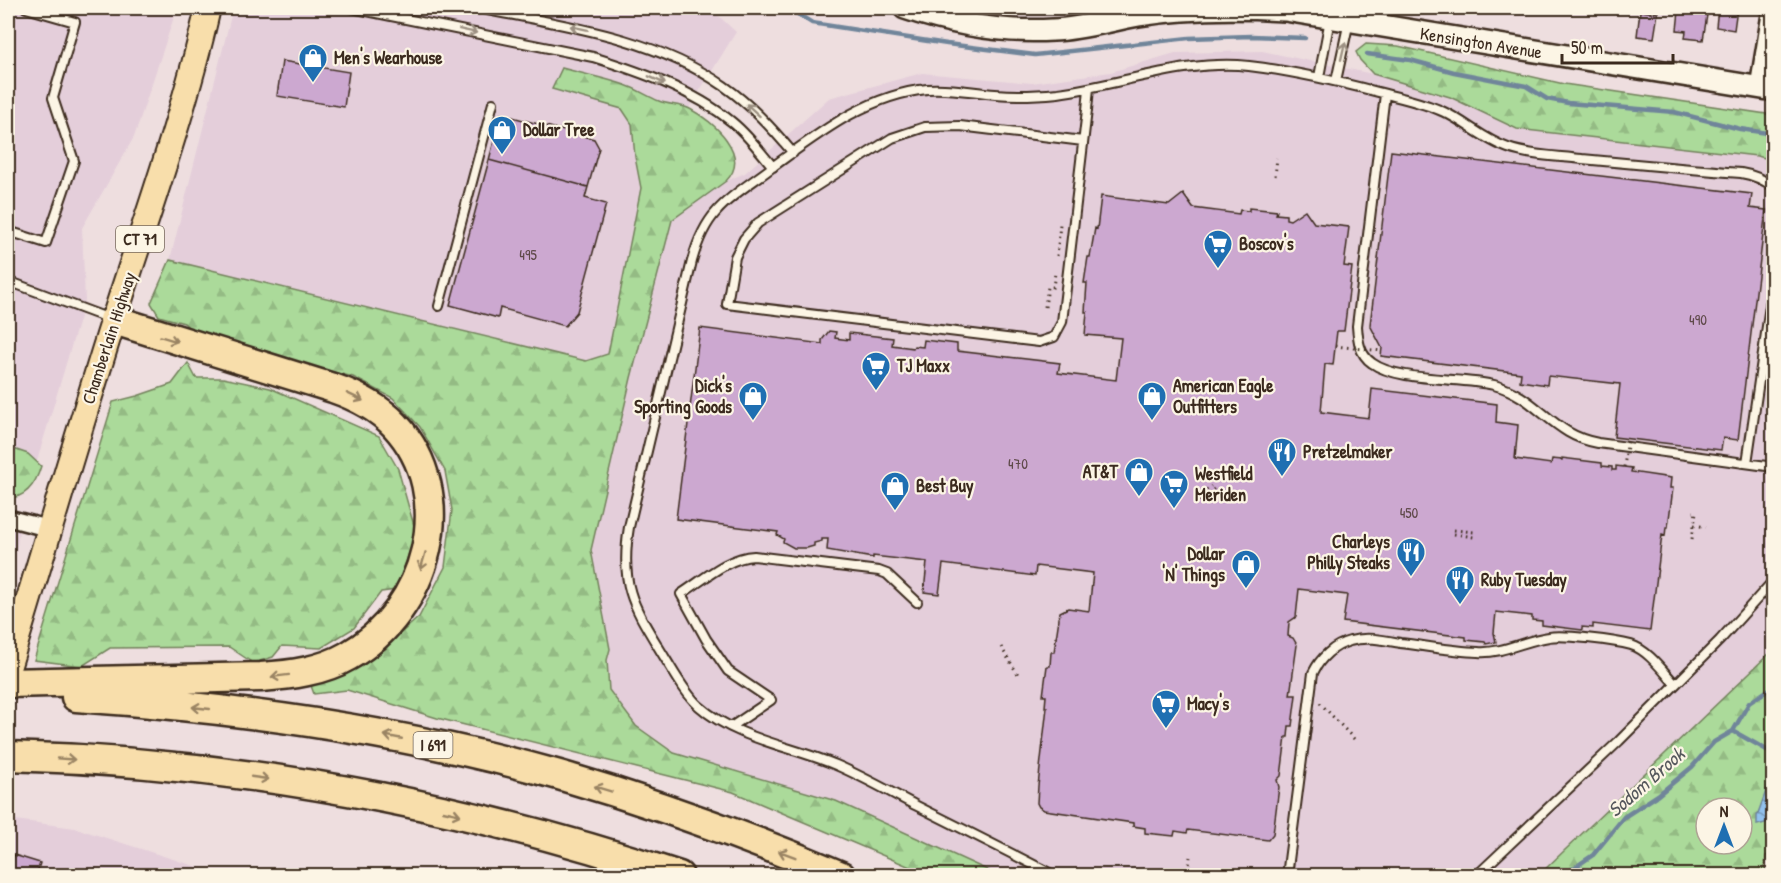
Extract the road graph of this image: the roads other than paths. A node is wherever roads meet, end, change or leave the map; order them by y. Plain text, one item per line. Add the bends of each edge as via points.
1 (26, 8) edge
2 (208, 8) edge
3 (352, 8) edge
4 (478, 8) edge
5 (905, 8) edge
6 (1192, 8) edge
7 (1771, 8) edge
8 (1170, 9) edge
9 (1340, 19) junction
10 (1319, 77) junction
11 (1336, 81) junction
12 (1089, 88) junction
13 (1766, 89) edge
14 (1385, 94) junction
15 (493, 104) dead end
16 (1083, 141) junction
17 (793, 153) junction
18 (773, 167) junction
19 (1773, 187) edge
20 (8, 231) edge
21 (1773, 278) edge
22 (8, 280) edge
23 (439, 306) dead end
24 (114, 320) junction
25 (1747, 463) junction
26 (1773, 466) edge
27 (8, 518) edge
28 (50, 529) junction
29 (1773, 580) edge
30 (917, 602) dead end
31 (8, 670) edge
32 (1675, 684) junction
33 (8, 694) edge
34 (731, 727) junction
35 (8, 756) edge
36 (679, 876) edge
37 (841, 876) edge
38 (1055, 876) edge
39 (1287, 876) edge
40 (1476, 876) edge

1 - 20 lane via 75,22 53,98 74,161 46,243
2 - 24 main road, Chamberlain Highway / CT 71 via 170,147
3 -> 18 lane via 593,57 628,68 684,93 732,122
17 -> 4 lane via 770,126 724,86 668,57 599,32
5 - 8 main road, Kensington Avenue via 975,26 1009,30 1054,30
6 - 8 main road, Kensington Avenue
6 - 9 main road, Kensington Avenue via 1285,10
7 - 13 street
9 - 10 lane
11 -> 9 lane
9 - 13 main road, Kensington Avenue
10 - 11 lane
10 - 12 lane via 1221,66 1163,72
11 - 14 lane
12 - 16 lane
12 - 17 lane via 1027,95 955,89 901,94 855,111
14 - 19 lane via 1443,111 1510,149 1741,173 1754,175
14 - 25 lane via 1357,326 1361,351 1370,362 1401,373 1509,390 1567,431 1598,444
15 - 23 lane
16 - 16 lane via 1062,322 1054,337 1047,341 727,304 735,257 744,238 758,223 892,138 925,128 960,126
17 - 18 lane
18 - 34 lane via 718,210 697,243 625,552 630,595 639,615 698,705
21 - 25 lane
22 - 24 lane
24 - 28 main road, Chamberlain Highway / CT 71
24 -> 31 highway via 333,388 379,410 403,435 426,479 430,511 422,564 403,604 372,639 348,656 315,669 261,677
25 - 26 lane
27 - 28 street
28 - 31 main road, Chamberlain Highway / CT 71
29 - 32 lane
30 - 34 lane via 879,571 754,556 732,562 681,594 728,671 771,700
32 - 39 lane via 1646,654 1626,644 1555,636 1480,652 1364,639 1344,643 1329,653 1313,673
32 - 40 lane
37 -> 33 highway, I 691 via 618,793 444,748 252,714 133,701
34 - 38 lane via 836,765
35 -> 36 highway via 167,767 336,789 493,823

